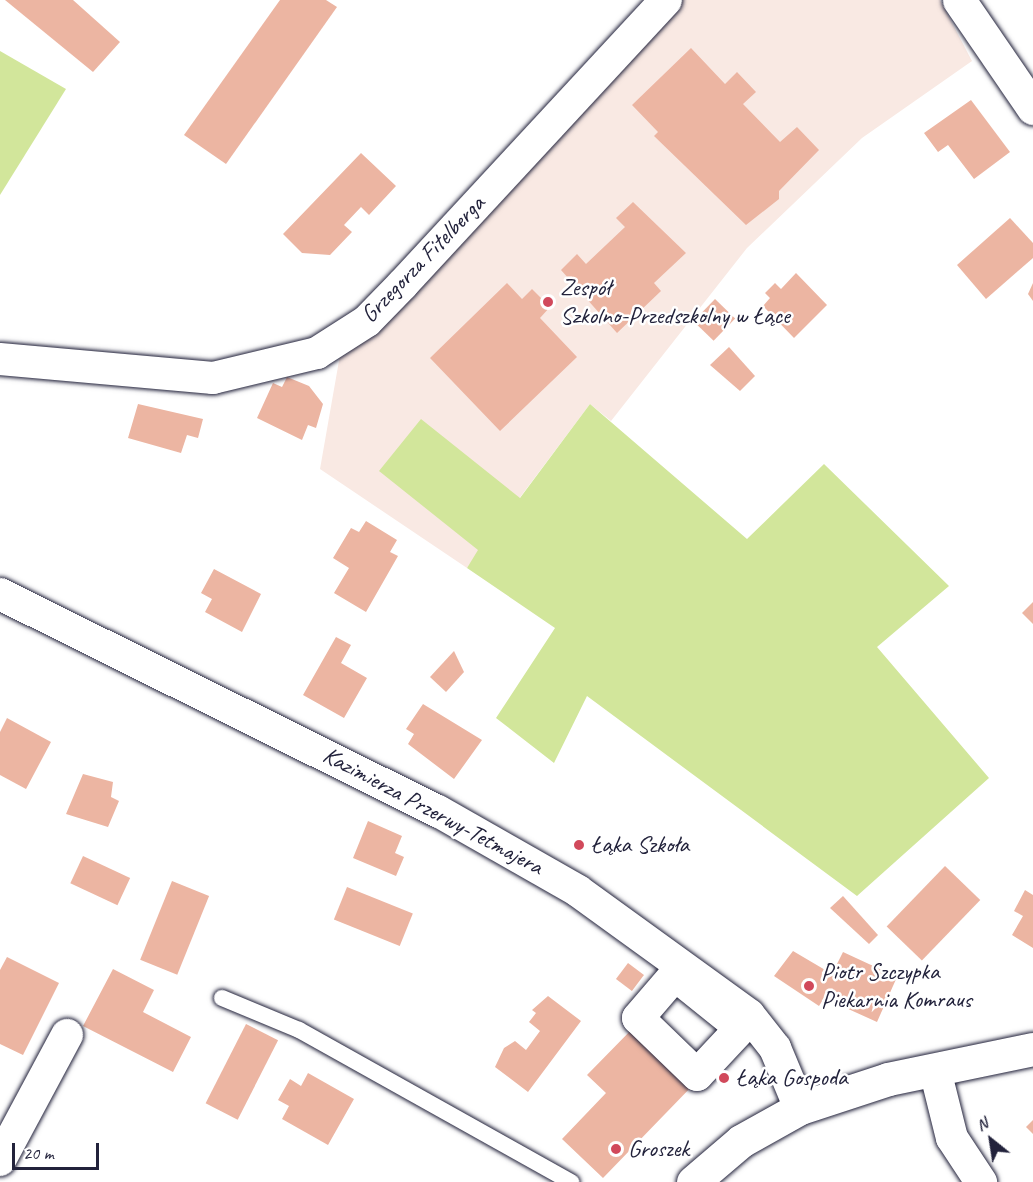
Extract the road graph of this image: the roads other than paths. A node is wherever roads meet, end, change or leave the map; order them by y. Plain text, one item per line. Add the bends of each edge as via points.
1 (666, 0) edge
2 (960, 0) edge
3 (1033, 108) edge
4 (0, 359) edge
5 (0, 594) edge
6 (222, 998) dead end
7 (67, 1035) dead end
8 (1033, 1049) edge
9 (935, 1071) junction
10 (800, 1108) junction
11 (0, 1160) edge
12 (571, 1182) edge
13 (693, 1182) edge
14 (981, 1182) edge

1 - 4 street, Grzegorza Fitelberga via 396,292 367,321 317,353 213,378
2 - 3 main road
5 - 10 street, Kazimierza Przerwy-Tetmajera via 438,811 578,891 750,1015 775,1048
6 - 12 lane via 299,1030
7 - 11 street
8 - 9 main road
9 - 10 main road via 888,1079
9 - 14 street via 952,1138
10 - 13 main road via 741,1141

